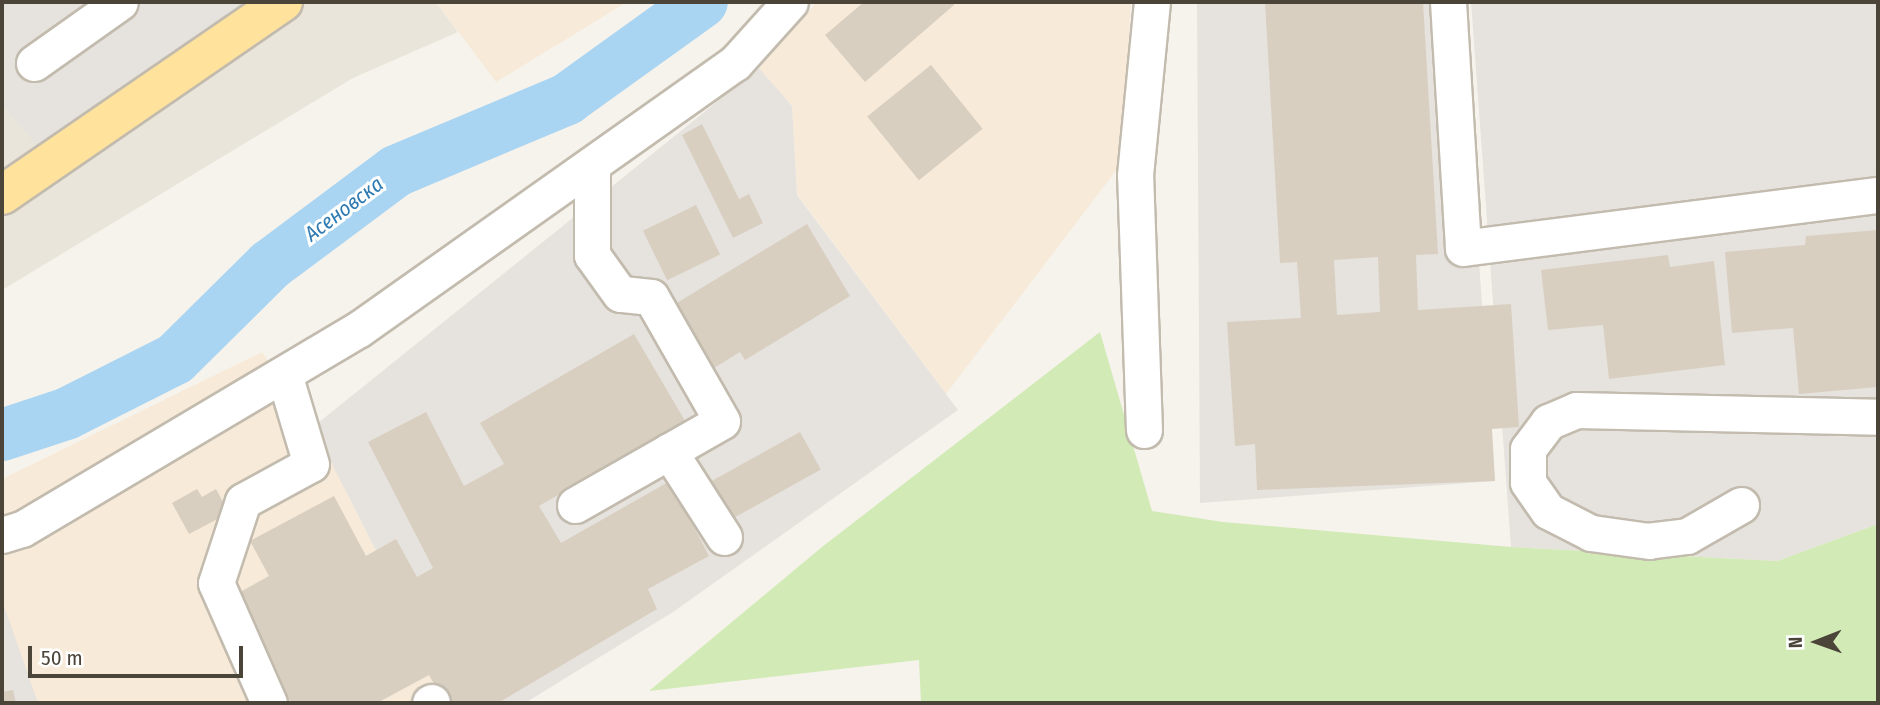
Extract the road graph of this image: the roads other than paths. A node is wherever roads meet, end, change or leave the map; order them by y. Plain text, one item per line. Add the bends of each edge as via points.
1 (120, 2) edge
2 (283, 2) edge
3 (790, 2) edge
4 (1152, 2) edge
5 (1448, 2) edge
6 (34, 63) dead end
7 (592, 167) junction
8 (2, 195) edge
9 (1878, 195) edge
10 (284, 374) junction
11 (1878, 416) edge
12 (1144, 430) dead end
13 (669, 451) junction
14 (575, 505) dead end
15 (1741, 505) dead end
16 (2, 535) edge
17 (724, 537) dead end
18 (268, 703) edge

1 - 6 street
2 - 8 main road
3 - 7 street via 735,63
4 - 12 street via 1135,175
5 - 9 street via 1463,248
7 - 10 street via 359,329
7 - 13 street via 592,255 620,293 651,297 722,421
10 - 16 street via 22,529
10 - 18 street via 311,464 243,501 216,583
11 - 15 street via 1576,410 1548,422 1528,449 1528,482 1548,511 1591,533 1649,541 1687,537
13 - 14 street
13 - 17 street

